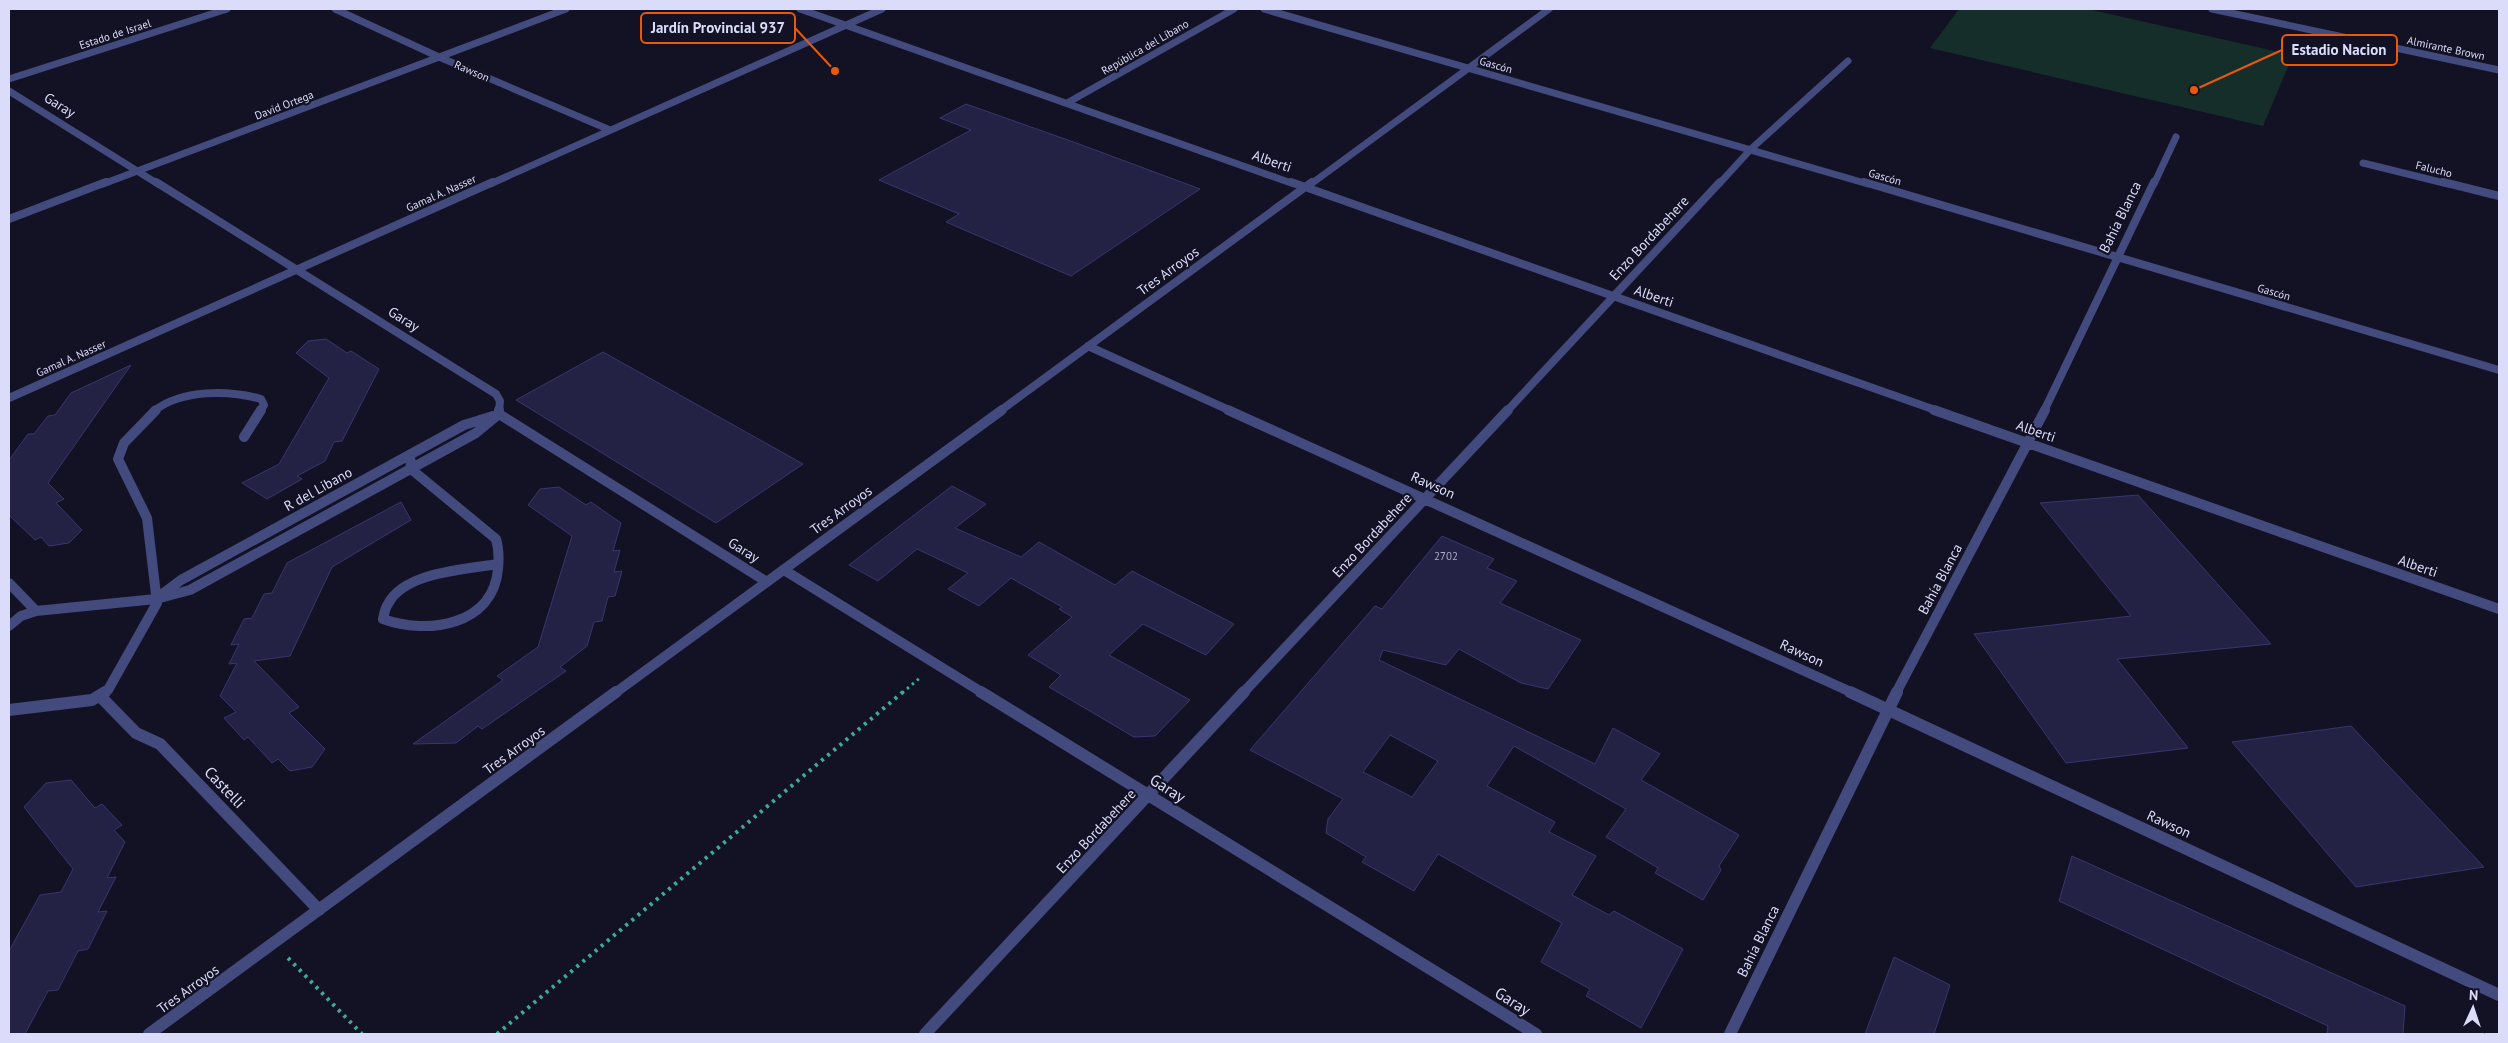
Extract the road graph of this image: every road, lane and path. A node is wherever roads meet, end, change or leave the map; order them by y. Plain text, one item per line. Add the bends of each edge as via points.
1 (227, 9) edge
2 (335, 9) edge
3 (566, 9) edge
4 (800, 9) edge
5 (882, 9) edge
6 (1234, 9) edge
7 (1264, 9) edge
8 (1549, 9) edge
9 (2212, 9) edge
10 (2226, 10) edge
11 (846, 25) junction
12 (439, 57) junction
13 (1848, 62) dead end
14 (1468, 68) junction
15 (2499, 70) edge
16 (9, 79) edge
17 (9, 91) edge
18 (1067, 103) junction
19 (610, 130) junction
20 (2176, 137) dead end
21 (1751, 149) junction
22 (2364, 163) dead end
23 (138, 171) junction
24 (1306, 187) junction
25 (2499, 196) edge
26 (9, 219) edge
27 (2116, 257) junction
28 (297, 269) junction
29 (1614, 296) junction
30 (1088, 346) junction
31 (2499, 370) edge
32 (9, 398) edge
33 (499, 414) junction
34 (244, 437) dead end
35 (2029, 443) junction
36 (410, 455) junction
37 (411, 469) junction
38 (1426, 498) junction
39 (498, 564) junction
40 (784, 570) junction
41 (767, 582) junction
42 (9, 583) edge
43 (156, 599) junction
44 (2499, 609) edge
45 (36, 611) junction
46 (9, 626) edge
47 (937, 664) junction
48 (100, 696) junction
49 (1888, 708) junction
50 (9, 710) edge
51 (1148, 795) junction
52 (319, 910) junction
53 (273, 944) junction
54 (2499, 995) edge
55 (149, 1034) edge
56 (362, 1034) edge
57 (497, 1034) edge
58 (925, 1034) edge
59 (1536, 1034) edge
60 (1730, 1034) edge

1 - 16 street, Estado de Israel
2 - 12 street, Rawson
3 - 12 street, David Ortega
4 - 11 street, Alberti
5 - 11 street, Gamal A. Nasser
6 - 18 street, República del Líbano
7 - 14 street, Gascón
8 - 14 street, Tres Arroyos
9 - 10 street, Almirante Brown
10 - 15 street, Almirante Brown
11 - 18 street, Alberti
11 - 19 street, Gamal A. Nasser
12 - 19 street, Rawson
12 - 23 street, David Ortega
13 - 21 street, Enzo Bordabehere
14 - 21 street, Gascón
14 - 24 street, Tres Arroyos
17 - 23 street, Garay
18 - 24 street, Alberti
19 - 28 street, Gamal A. Nasser
20 - 27 street, Bahía Blanca
21 - 27 street, Gascón
21 - 29 street, Enzo Bordabehere
22 - 25 street, Falucho
23 - 26 street, David Ortega
23 - 28 street, Garay
24 - 29 street, Alberti
24 - 30 street, Tres Arroyos
27 - 31 street, Gascón
27 - 35 street, Bahía Blanca
28 - 32 street, Gamal A. Nasser
28 - 33 street, Garay via 496,394 500,401
29 - 35 street, Alberti
29 - 38 street, Enzo Bordabehere
30 - 38 street, Rawson
30 - 40 street, Tres Arroyos
33 - 36 street, R del Libano via 464,425
33 - 37 street via 476,433
33 - 41 street, Garay
34 - 43 street via 264,405 261,399 250,395 212,394 164,404 120,447 117,455 119,464 147,518
35 - 44 street, Alberti
35 - 49 street, Bahía Blanca
36 - 37 street
36 - 43 street, R del Libano via 181,580
37 - 39 street via 496,539 500,549
37 - 43 street via 190,590
38 - 49 street, Rawson
38 - 51 street, Enzo Bordabehere
39 - 39 street via 495,589 486,603 465,617 416,626 395,625 383,619 384,609 402,587 440,574
40 - 41 street, Tres Arroyos
40 - 47 street, Garay
41 - 52 street, Tres Arroyos
42 - 45 street
43 - 45 street
43 - 48 street via 158,603 113,685
45 - 46 street via 20,616
47 - 51 street, Garay
47 - 57 path
48 - 50 street via 82,702
48 - 52 street, Castelli via 136,732 160,744
49 - 54 street, Rawson
49 - 60 street, Bahía Blanca
51 - 58 street, Enzo Bordabehere
51 - 59 street, Garay
52 - 53 street, Tres Arroyos
53 - 55 street, Tres Arroyos
53 - 56 path

